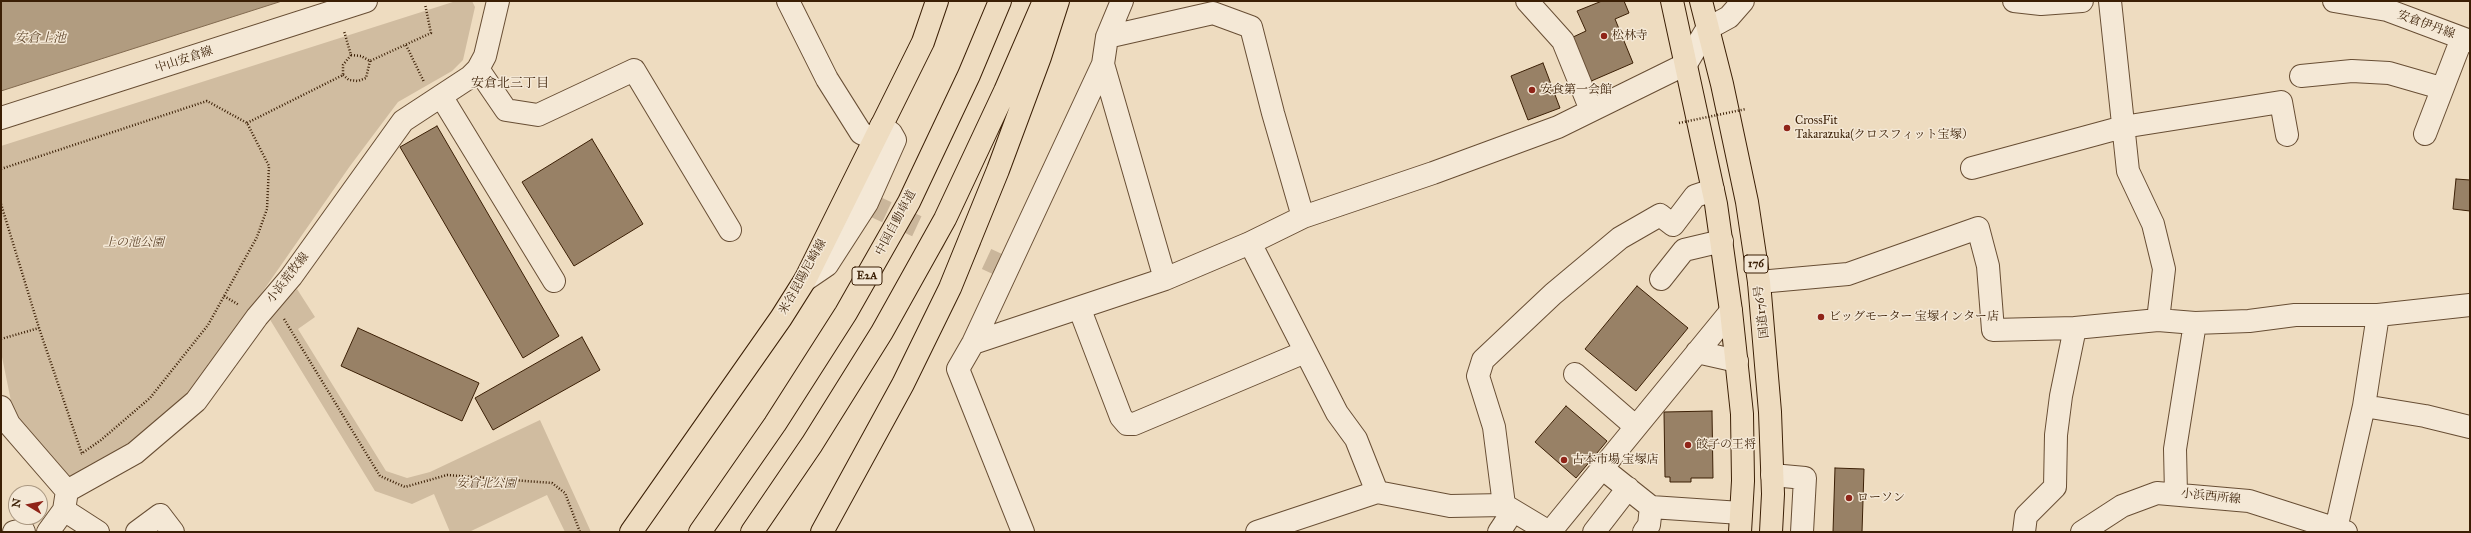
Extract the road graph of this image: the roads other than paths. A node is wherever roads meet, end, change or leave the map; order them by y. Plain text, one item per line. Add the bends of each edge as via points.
1 (366, 1) edge
2 (498, 1) edge
3 (788, 1) edge
4 (937, 1) edge
5 (1000, 1) edge
6 (1044, 1) edge
7 (1058, 1) edge
8 (1122, 1) edge
9 (1527, 1) edge
10 (1672, 1) edge
11 (1701, 1) edge
12 (1743, 1) edge
13 (2021, 1) edge
14 (2082, 1) edge
15 (2110, 1) edge
16 (2334, 1) edge
17 (1707, 29) junction
18 (1107, 37) junction
19 (2466, 39) edge
20 (1103, 64) junction
21 (1686, 64) junction
22 (478, 69) junction
23 (2301, 76) dead end
24 (2441, 88) junction
25 (433, 91) junction
26 (1591, 110) junction
27 (1, 118) edge
28 (2123, 127) junction
29 (877, 132) junction
30 (2425, 134) dead end
31 (2287, 135) dead end
32 (1972, 168) dead end
33 (1713, 190) junction
34 (1303, 217) junction
35 (730, 230) dead end
36 (1722, 241) junction
37 (1250, 243) junction
38 (1660, 278) dead end
39 (1165, 279) junction
40 (805, 280) joint
41 (554, 281) dead end
42 (1758, 282) junction
43 (2470, 305) edge
44 (1732, 311) junction
45 (1082, 315) dead end
46 (2378, 315) junction
47 (2158, 320) junction
48 (2195, 322) junction
49 (2075, 328) junction
50 (973, 343) junction
51 (1305, 352) junction
52 (1697, 352) junction
53 (1736, 361) junction
54 (1574, 374) dead end
55 (2364, 406) junction
56 (1, 407) edge
57 (1636, 427) junction
58 (2470, 427) edge
59 (1602, 468) junction
60 (1772, 475) junction
61 (1628, 488) junction
62 (1377, 492) junction
63 (2176, 494) junction
64 (66, 500) junction
65 (1652, 507) junction
66 (1508, 508) junction
67 (1741, 523) edge
68 (2341, 530) edge
69 (14, 532) edge
70 (24, 532) edge
71 (48, 532) edge
72 (98, 532) edge
73 (137, 532) edge
74 (173, 532) edge
75 (631, 532) edge
76 (700, 532) edge
77 (752, 532) edge
78 (822, 532) edge
79 (1023, 532) edge
80 (1257, 532) edge
81 (1499, 532) edge
82 (1550, 532) edge
83 (1594, 532) edge
84 (1644, 532) edge
85 (1771, 532) edge
86 (1802, 532) edge
87 (2024, 532) edge
88 (2082, 532) edge

1 - 27 street, 中山安倉線
2 - 22 street, 小浜荒牧線 via 485,56
3 - 29 street via 827,79 861,132
4 - 29 main road via 924,42
5 - 76 main road, 中国自動車道 / E2A via 969,75 909,202 846,313 776,424
6 - 77 main road via 945,220 882,332 812,444
7 - 78 main road via 998,170 950,288 903,384
8 - 18 street
9 - 26 street via 1563,41
10 - 21 main road, 176
11 - 17 main road, 国道176号 / 176
12 - 17 street via 1729,17
13 - 14 street via 2041,4
15 - 28 street
16 - 19 street, 安倉伊丹線 via 2387,10
17 - 21 street
17 - 42 main road, 国道176号 / 176 via 1722,84 1745,195
18 - 20 street
18 - 34 street via 1213,13 1252,27 1273,113
19 - 24 street
20 - 39 street
20 - 50 street
21 - 26 street
21 - 33 main road, 176
22 - 25 street, 小浜荒牧線
22 - 35 street via 506,110 538,115 634,70
23 - 24 street via 2352,72 2389,73
24 - 30 street
25 - 41 street
25 - 64 street, 小浜荒牧線 via 403,121 291,277 196,401 135,453 89,477
26 - 34 street via 1528,138
28 - 31 street via 2281,102
28 - 32 street
28 - 47 street via 2128,171 2153,224 2164,269
29 - 40 street via 891,133 895,140 867,203 827,265
33 - 36 main road, 176
33 - 66 street via 1695,196 1673,225 1660,215 1620,238 1553,294 1482,360 1478,376 1494,427
34 - 37 street
36 - 38 street via 1684,250
36 - 44 main road, 176
37 - 39 street
37 - 51 street
39 - 50 street
40 - 75 main road, 米谷昆陽尼崎線
42 - 49 street via 1848,274 1978,228 1988,266 1993,330
42 - 60 main road, 国道176号 / 176 via 1766,350
43 - 46 street
44 - 52 street
44 - 53 main road, 176
45 - 51 street via 1121,417 1127,424 1134,424
46 - 48 street via 2295,315 2249,321
46 - 55 street
47 - 48 street
47 - 49 street
48 - 63 street via 2175,449
49 - 87 street via 2061,396 2054,487 2026,516
50 - 79 street via 958,369
51 - 62 street via 1337,413 1356,439
52 - 53 street
52 - 57 street
53 - 67 main road, 176 via 1742,414
54 - 57 street
55 - 58 street via 2425,416
55 - 68 street
56 - 64 street via 9,424
57 - 59 street
59 - 61 street
59 - 82 street
60 - 85 main road, 国道176号 / 176
60 - 86 street via 1805,478
61 - 65 street
61 - 83 street
62 - 66 street via 1450,506
62 - 80 street
63 - 68 street, 小浜西所線 via 2249,501
63 - 88 street, 小浜西所線 via 2157,493 2122,506
64 - 71 street, 小浜荒牧線
64 - 72 street
65 - 67 street
65 - 84 street via 1649,525
66 - 81 street
66 - 82 street
69 - 70 street
73 - 74 street via 160,515

